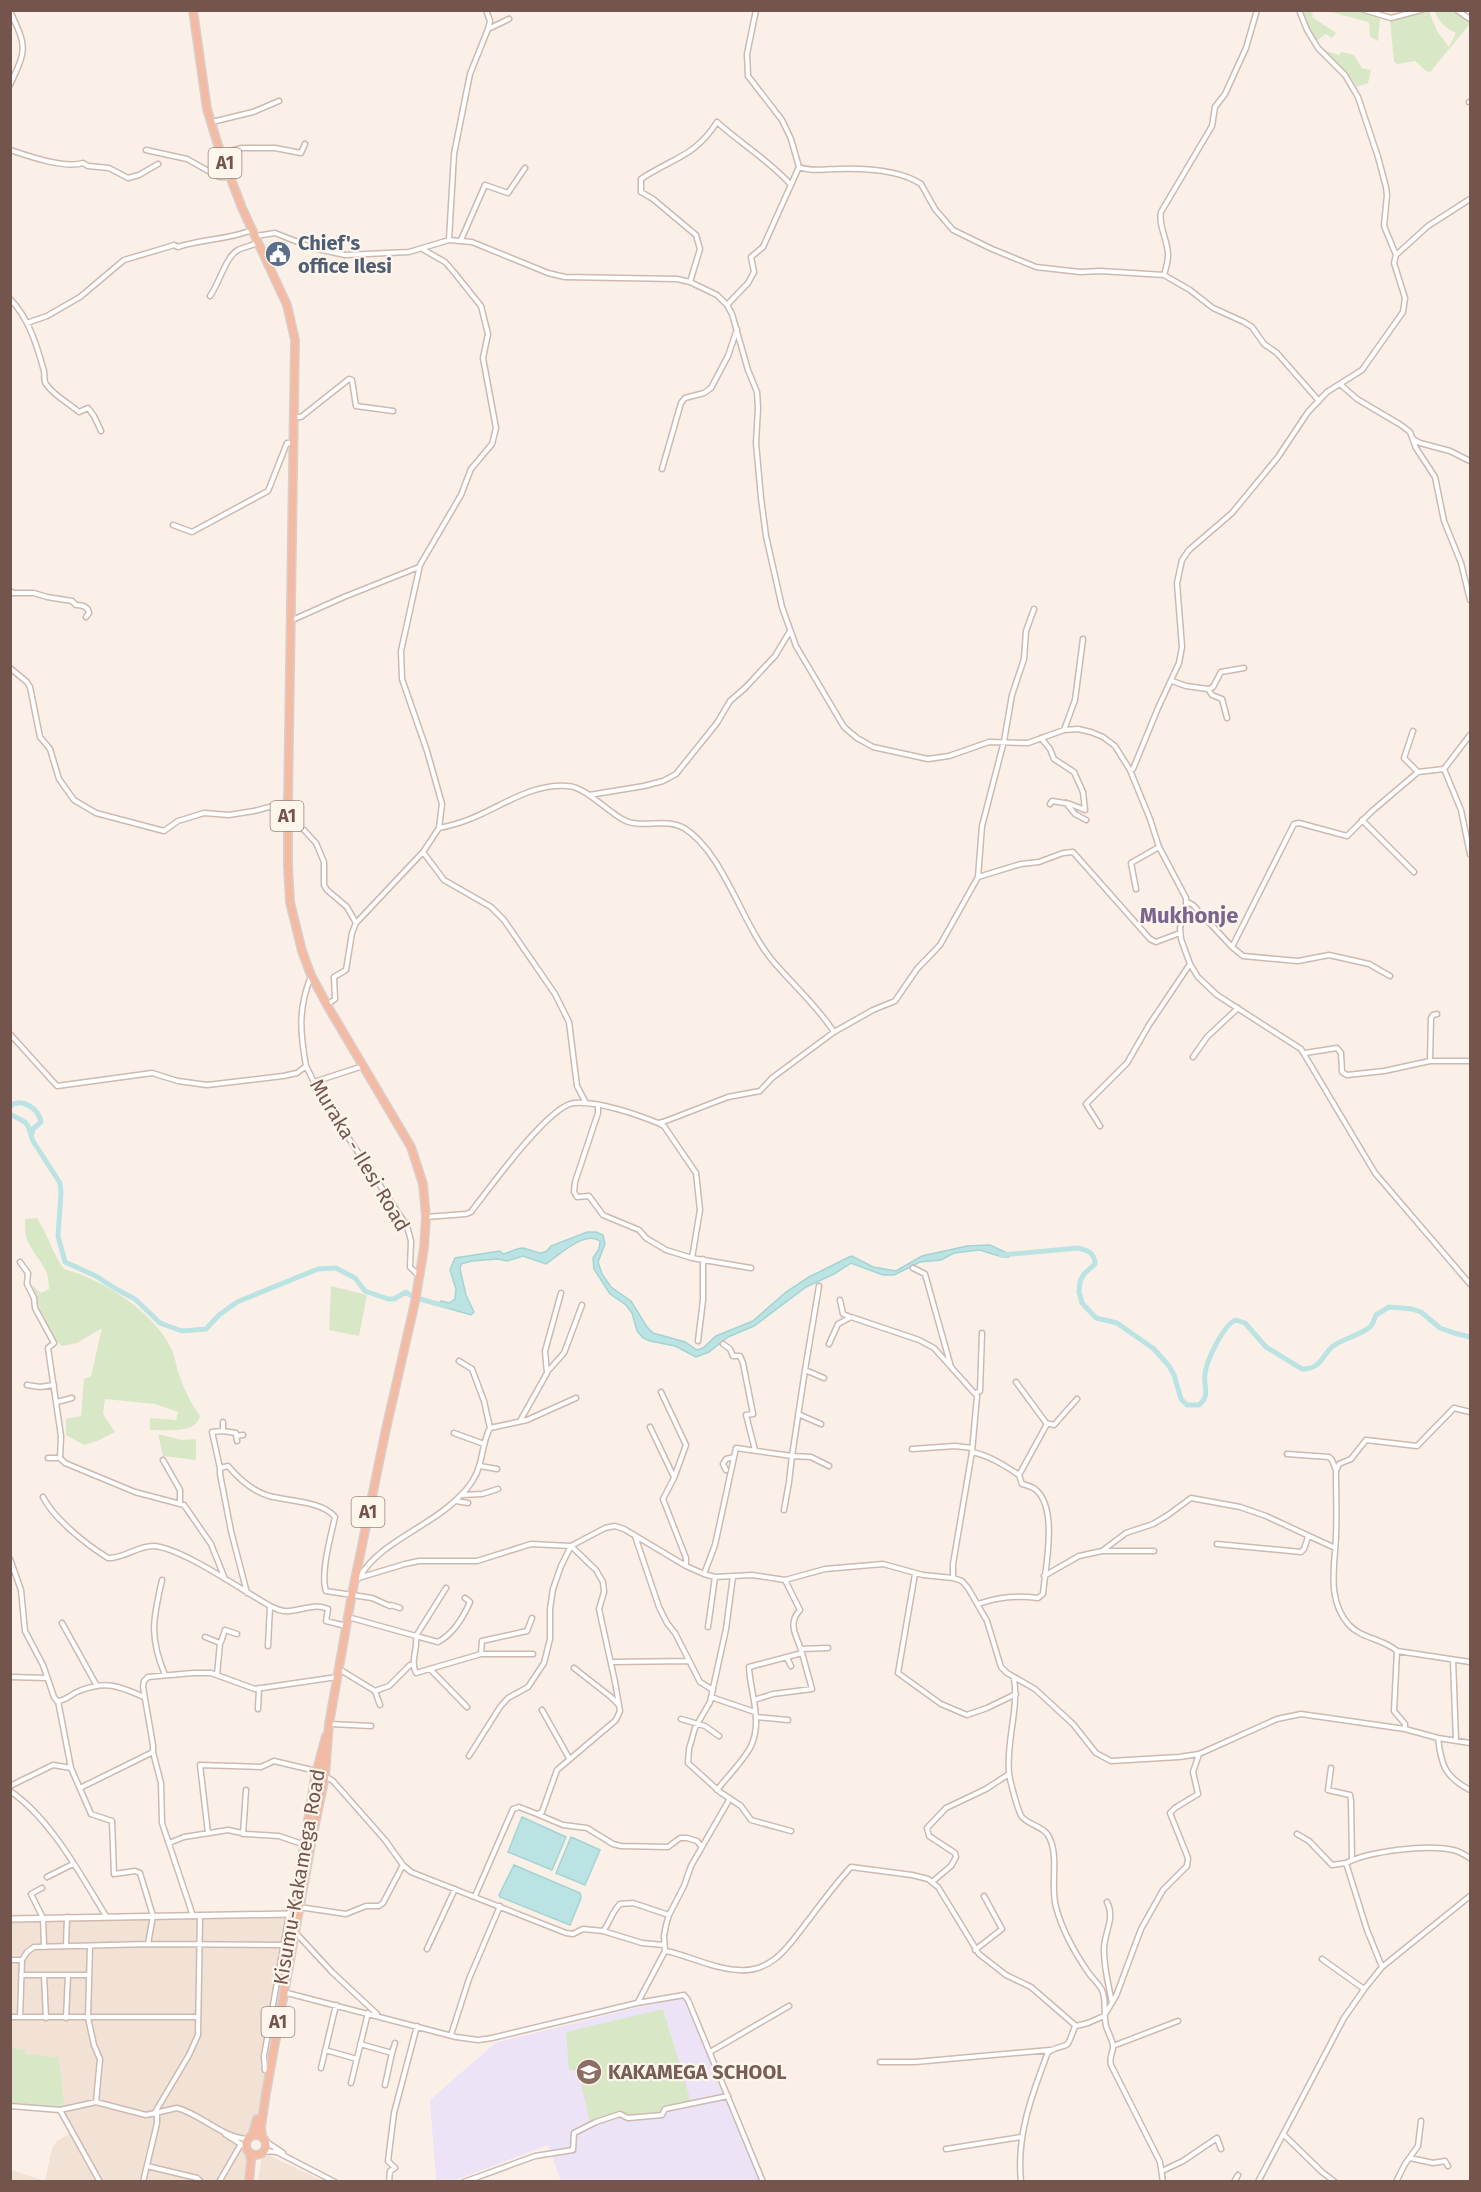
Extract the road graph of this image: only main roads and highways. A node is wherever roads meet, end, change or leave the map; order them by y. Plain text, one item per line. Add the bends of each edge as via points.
1 (193, 10) edge
2 (329, 1724) junction
3 (314, 1784) junction
4 (324, 1786) junction
5 (297, 1905) junction
6 (289, 1914) road end
7 (10, 1919) edge
8 (250, 2137) junction
9 (264, 2139) junction
10 (246, 2148) junction
11 (262, 2153) junction
12 (250, 2180) edge

1 - 2 highway, Kisumu-Kakamega Road / A1 via 207,110 230,177 287,305 295,340 287,820 290,902 311,975 411,1147 423,1184 426,1217 416,1298 352,1594
2 - 3 highway, Kisumu-Kakamega Road / A1
2 - 4 highway, Kisumu-Kakamega Road / A1
3 - 4 highway
3 - 5 highway, Kisumu-Kakamega Road / A1
4 - 5 highway, Kisumu-Kakamega Road / A1
5 - 8 highway, Kisumu-Kakamega Road / A1 via 256,2127
5 - 9 highway, Kisumu-Kakamega Road / A1 via 261,2127
6 - 7 main road
8 - 9 highway
8 - 10 highway
9 - 11 highway via 266,2147
10 - 11 highway via 255,2154
10 - 12 highway via 251,2157
11 - 12 highway

